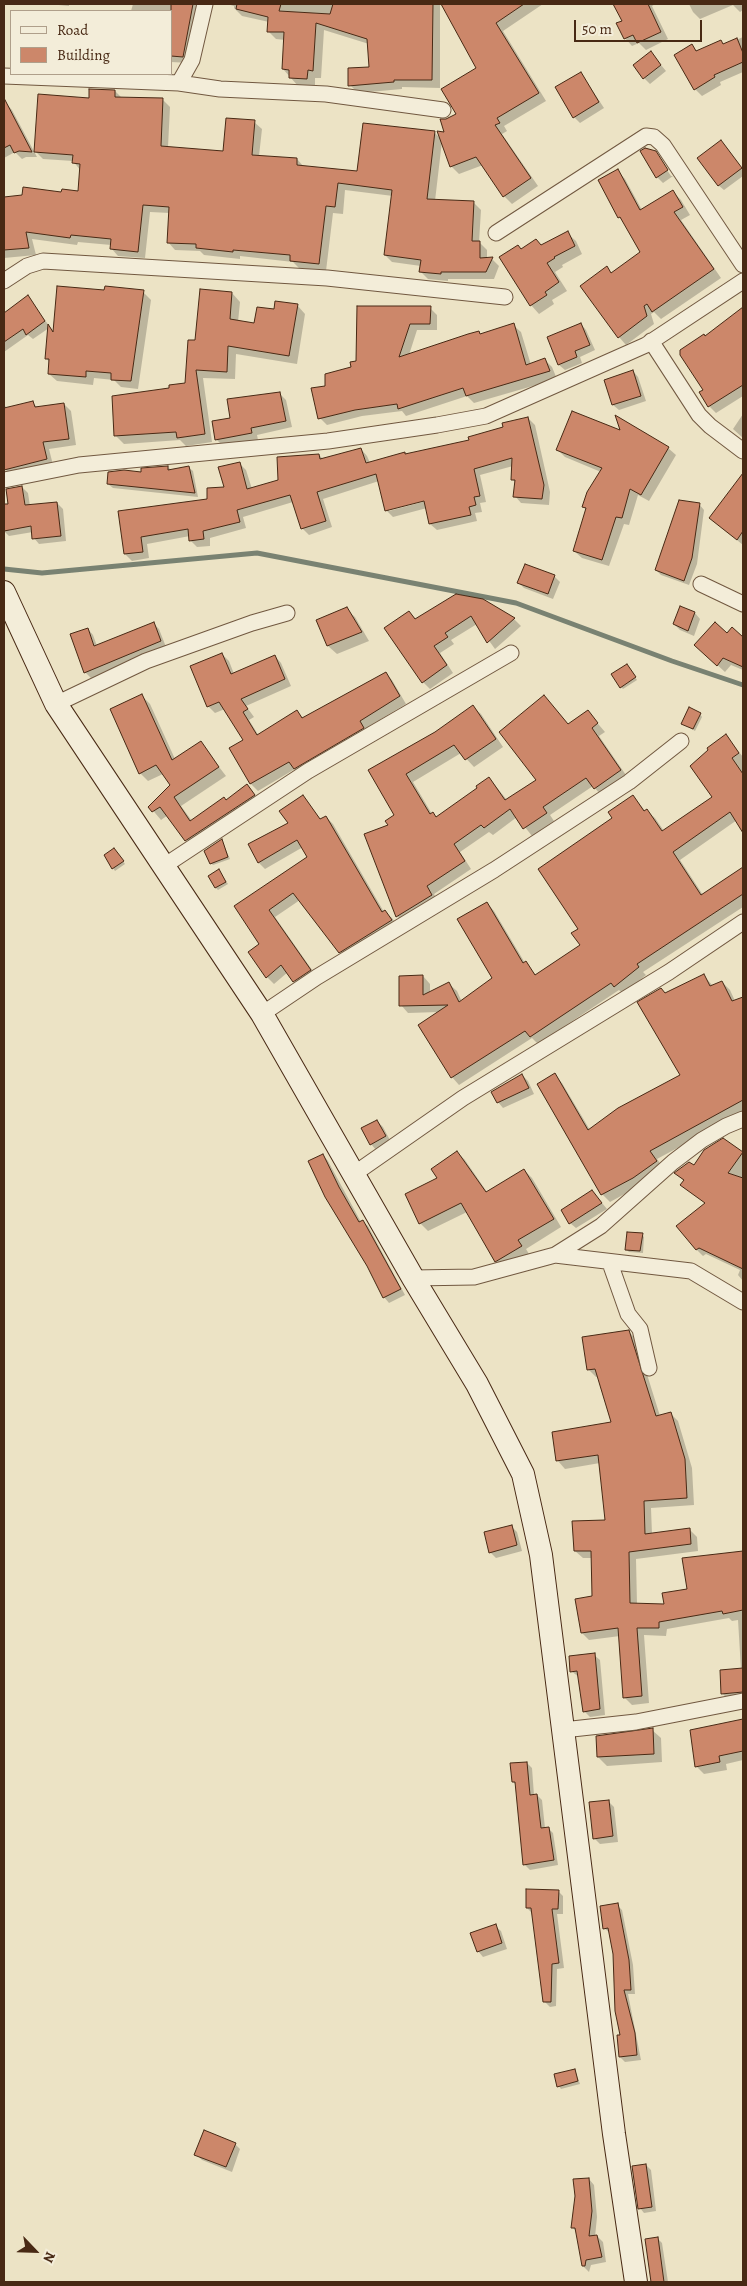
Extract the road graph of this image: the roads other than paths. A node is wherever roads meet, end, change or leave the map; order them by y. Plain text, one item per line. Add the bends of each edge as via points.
1 (205, 4) edge
2 (4, 76) edge
3 (179, 83) junction
4 (443, 110) dead end
5 (496, 232) dead end
6 (743, 265) edge
7 (4, 281) edge
8 (743, 281) edge
9 (505, 297) dead end
10 (651, 341) junction
11 (743, 451) edge
12 (4, 480) edge
13 (701, 584) dead end
14 (4, 592) edge
15 (743, 604) edge
16 (287, 613) dead end
17 (511, 654) dead end
18 (56, 704) junction
19 (681, 741) dead end
20 (164, 866) junction
21 (743, 922) edge
22 (262, 1014) junction
23 (743, 1119) edge
24 (354, 1174) junction
25 (555, 1255) junction
26 (610, 1263) junction
27 (413, 1278) junction
28 (743, 1302) edge
29 (648, 1368) dead end
30 (743, 1701) edge
31 (563, 1730) junction
32 (636, 2282) edge

1 - 3 street via 192,60
2 - 3 street
3 - 4 street via 220,89 326,94
5 - 6 street via 646,136 654,137 663,145
7 - 9 street via 27,266 43,261 327,278
8 - 10 street
10 - 11 street via 699,414
10 - 12 street via 486,416 328,442 79,465
13 - 15 street
14 - 18 main road
16 - 18 street via 146,662
17 - 20 street via 308,771
18 - 20 main road
19 - 22 street via 613,793 494,870 316,977
20 - 22 main road
21 - 24 street via 669,972 462,1098
22 - 24 main road
23 - 25 street via 702,1140 600,1226
24 - 27 main road
25 - 26 street
25 - 27 street via 474,1278
26 - 28 street via 692,1271
26 - 29 street via 628,1314 640,1329
27 - 31 main road via 495,1416 523,1474 541,1555
30 - 31 street via 636,1722
31 - 32 main road

